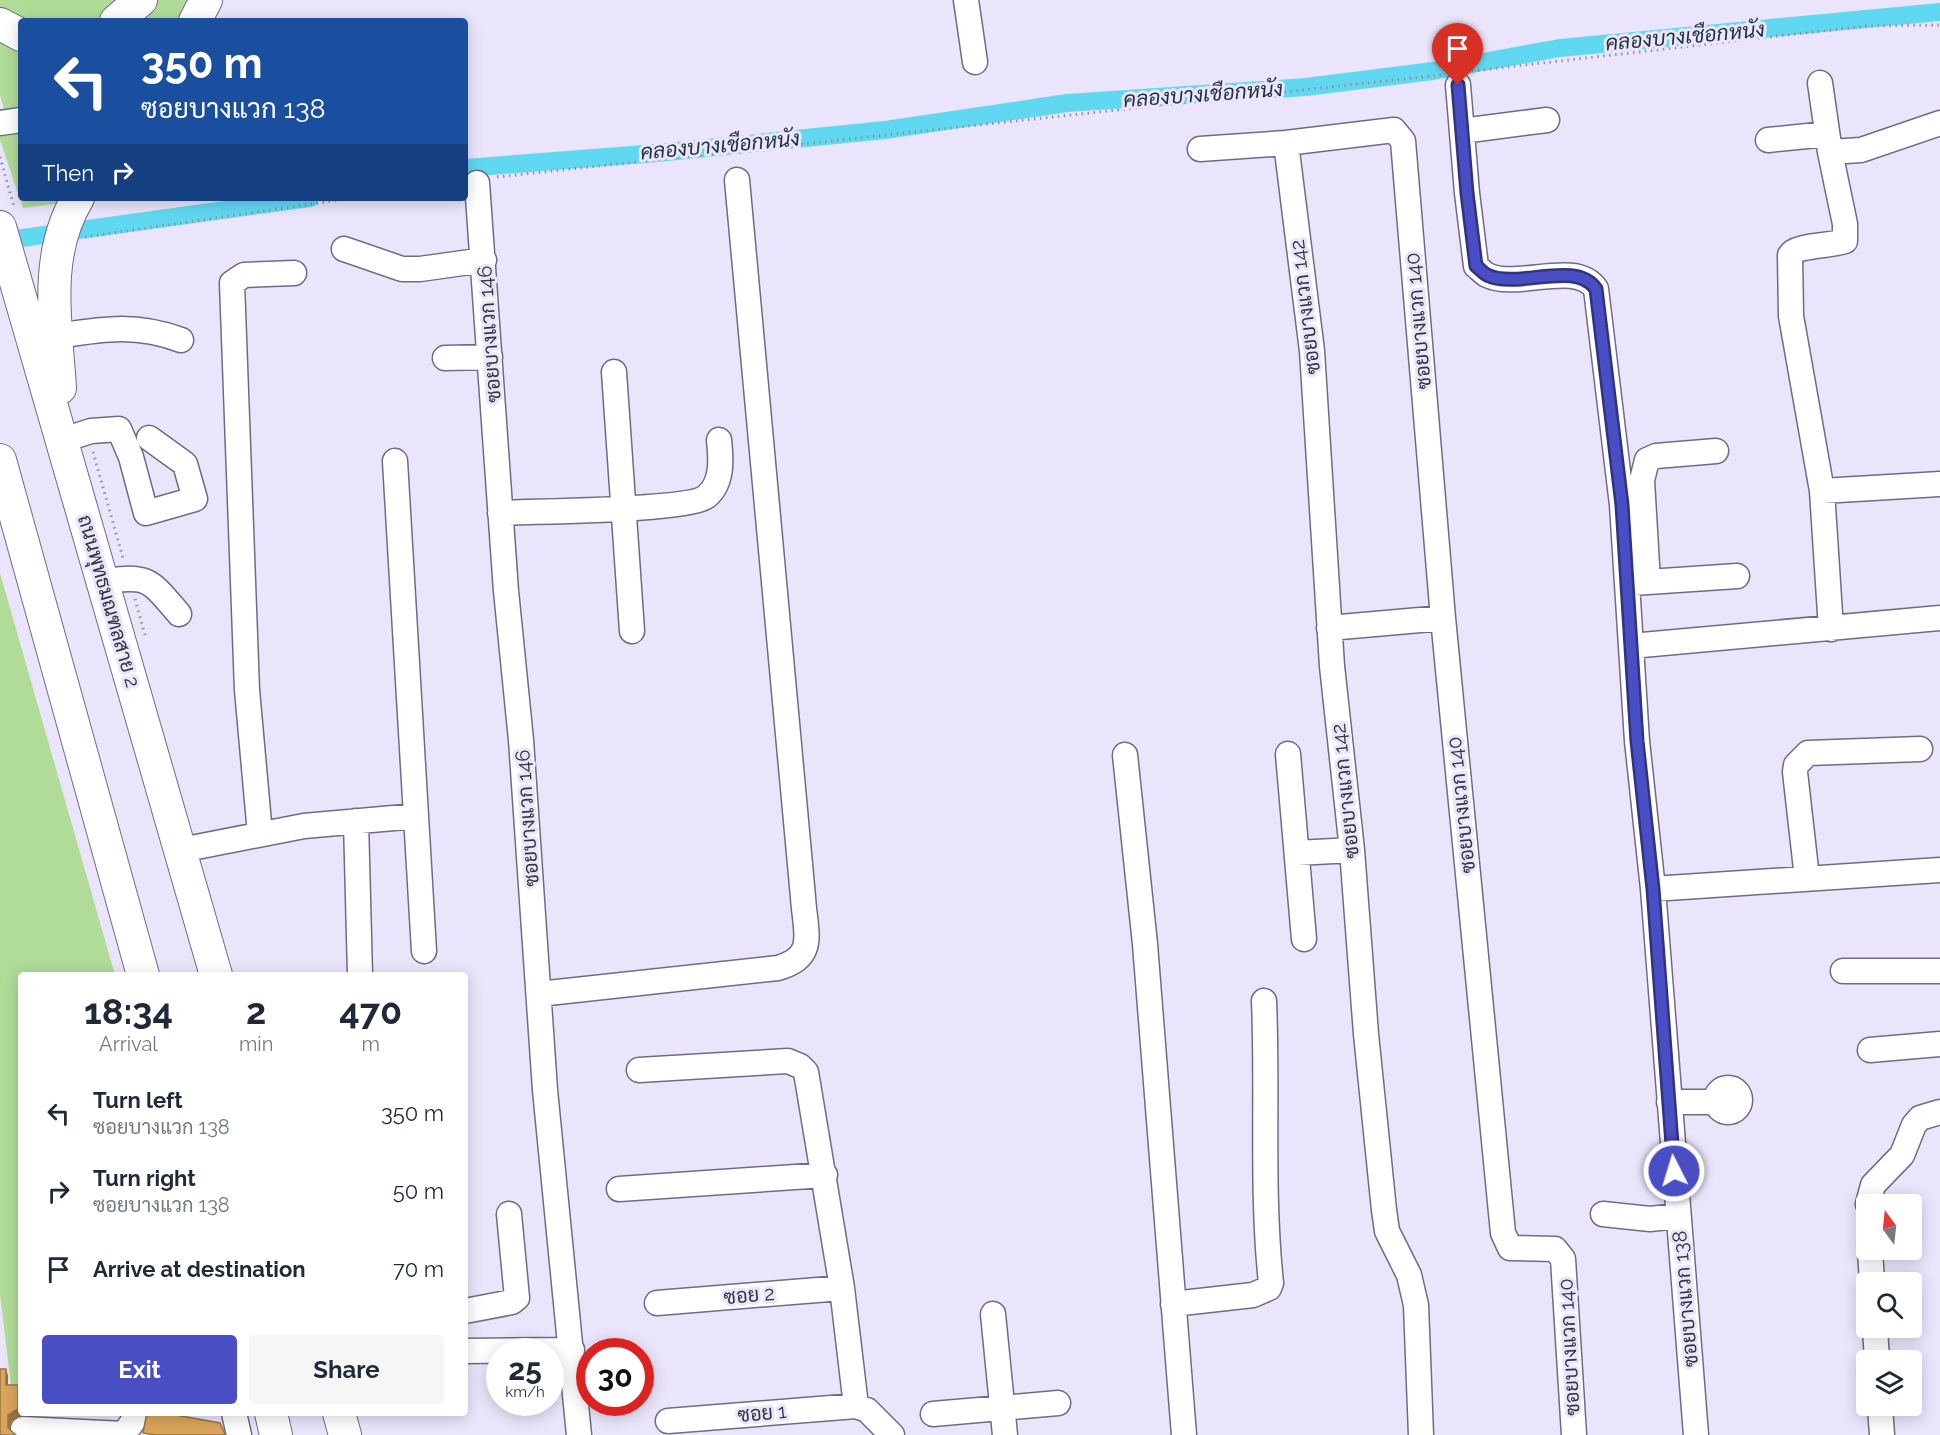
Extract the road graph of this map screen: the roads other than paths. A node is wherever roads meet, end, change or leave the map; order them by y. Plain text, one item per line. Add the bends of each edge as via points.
1 (141, 0) edge
2 (206, 0) edge
3 (966, 0) edge
4 (120, 18) edge
5 (197, 18) edge
6 (0, 24) edge
7 (18, 33) edge
8 (975, 62) dead end
9 (1457, 77) road end
10 (1820, 82) dead end
11 (18, 120) edge
12 (1546, 120) dead end
13 (0, 123) edge
14 (1940, 123) edge
15 (1462, 131) junction
16 (1768, 140) dead end
17 (1286, 142) junction
18 (1829, 143) junction
19 (1200, 149) dead end
20 (737, 180) dead end
21 (482, 187) road end
22 (76, 201) edge
23 (0, 227) edge
24 (344, 249) dead end
25 (484, 260) junction
26 (294, 273) dead end
27 (57, 336) junction
28 (182, 340) dead end
29 (490, 357) junction
30 (445, 358) dead end
31 (614, 372) dead end
32 (75, 436) junction
33 (149, 438) dead end
34 (719, 440) dead end
35 (1716, 451) dead end
36 (0, 460) edge
37 (395, 461) dead end
38 (1940, 484) edge
39 (1822, 491) junction
40 (5, 493) edge
41 (622, 507) junction
42 (500, 513) junction
43 (1737, 576) dead end
44 (116, 579) junction
45 (1638, 583) junction
46 (179, 614) dead end
47 (1443, 618) junction
48 (1940, 618) edge
49 (1329, 628) junction
50 (1832, 629) junction
51 (632, 631) dead end
52 (1631, 646) junction
53 (1920, 749) dead end
54 (1288, 754) dead end
55 (1125, 755) dead end
56 (417, 816) junction
57 (356, 821) junction
58 (260, 834) junction
59 (181, 850) junction
60 (1352, 850) junction
61 (1297, 853) junction
62 (1940, 870) edge
63 (1807, 878) junction
64 (1653, 889) junction
65 (1304, 939) dead end
66 (424, 951) dead end
67 (1843, 970) dead end
68 (1940, 971) edge
69 (143, 972) edge
70 (215, 972) edge
71 (360, 972) edge
72 (539, 994) junction
73 (1264, 1001) dead end
74 (1940, 1044) edge
75 (1870, 1050) dead end
76 (639, 1070) dead end
77 (1669, 1102) junction
78 (1715, 1102) dead end
79 (1940, 1112) edge
80 (825, 1175) junction
81 (619, 1189) dead end
82 (1871, 1194) edge
83 (509, 1214) dead end
84 (1603, 1214) dead end
85 (1678, 1216) junction
86 (842, 1288) junction
87 (657, 1303) dead end
88 (1173, 1304) junction
89 (468, 1310) edge
90 (993, 1314) dead end
91 (572, 1350) junction
92 (468, 1351) edge
93 (1058, 1403) dead end
94 (856, 1406) junction
95 (1002, 1407) junction
96 (933, 1414) dead end
97 (138, 1416) edge
98 (235, 1416) edge
99 (272, 1416) edge
100 (340, 1416) edge
101 (1881, 1416) edge
102 (668, 1421) dead end
103 (23, 1429) dead end
104 (124, 1435) edge
105 (239, 1435) edge
106 (276, 1435) edge
107 (345, 1435) edge
108 (579, 1435) edge
109 (892, 1435) edge
110 (1005, 1435) edge
111 (1184, 1435) edge
112 (1421, 1435) edge
113 (1574, 1435) edge
114 (1696, 1435) edge
115 (1882, 1435) edge

1 - 4 main road
2 - 5 main road
3 - 8 street
6 - 7 main road
9 - 15 street, ซอยบางแวก 138
10 - 18 street
11 - 13 street
12 - 15 street
14 - 18 street via 1862,150
15 - 45 street, ซอยบางแวก 138 via 1476,266 1488,276 1504,278 1573,276 1591,281 1596,289 1622,505
16 - 18 street
17 - 19 street
17 - 47 street, ซอยบางแวก 140 via 1394,130 1403,141
17 - 49 street, ซอยบางแวก 142 via 1312,351
18 - 39 street via 1845,242 1792,250 1788,265 1791,316
20 - 72 street via 760,402 768,540 806,948 803,957 778,968
21 - 25 street, ซอยบางแวก 146
22 - 27 main road via 64,225
23 - 32 main road, ถนนพุทธมณฑลสาย 2
24 - 25 street via 402,269
25 - 29 street, ซอยบางแวก 146
26 - 58 street via 244,275 232,283 247,690
27 - 28 street via 119,327 160,332
27 - 32 main road
29 - 30 street
29 - 42 street, ซอยบางแวก 146
31 - 41 street
32 - 33 street via 119,429 146,513 195,499 185,464
32 - 44 main road, ถนนพุทธมณฑลสาย 2
34 - 41 street via 722,464 706,497 688,503
35 - 45 street via 1647,460 1642,480
36 - 40 main road
37 - 56 street
38 - 39 street
39 - 50 street
40 - 69 main road
41 - 42 street
41 - 51 street
42 - 72 street, ซอยบางแวก 146
43 - 45 street
44 - 46 street via 148,581
44 - 59 main road, ถนนพุทธมณฑลสาย 2
45 - 52 street, ซอยบางแวก 138
47 - 49 street
47 - 113 street, ซอยบางแวก 140 via 1503,1233 1510,1248 1555,1249 1563,1259
48 - 50 street
49 - 60 street, ซอยบางแวก 142
50 - 52 street
52 - 64 street, ซอยบางแวก 138
53 - 63 street via 1808,753 1801,757 1796,772
54 - 61 street
55 - 88 street via 1147,968
56 - 57 street
56 - 66 street
57 - 58 street
57 - 71 street
58 - 59 street
59 - 70 main road, ถนนพุทธมณฑลสาย 2
60 - 61 street
60 - 112 street, ซอยบางแวก 142 via 1384,1210 1416,1305
61 - 65 street
62 - 63 street
63 - 64 street
64 - 77 street, ซอยบางแวก 138
67 - 68 street
72 - 91 street, ซอยบางแวก 146
73 - 88 street via 1265,1225 1271,1283 1269,1288 1253,1295
74 - 75 street
76 - 80 street via 788,1061 800,1066 810,1086
77 - 78 street
77 - 85 street, ซอยบางแวก 138
79 - 82 street via 1920,1118 1914,1125 1902,1155 1874,1185
80 - 81 street
80 - 86 street
83 - 89 street via 517,1299
84 - 85 street via 1650,1219
85 - 114 street, ซอยบางแวก 138
86 - 87 street, ซอย 2
86 - 94 street
88 - 111 street
90 - 95 street
91 - 92 street
91 - 108 street, ซอยบางแวก 146
93 - 95 street
94 - 102 street, ซอย 1
94 - 109 street via 867,1410
95 - 96 street
95 - 110 street
97 - 104 street
98 - 105 street
99 - 106 main road
100 - 107 main road
101 - 115 street
103 - 104 street

